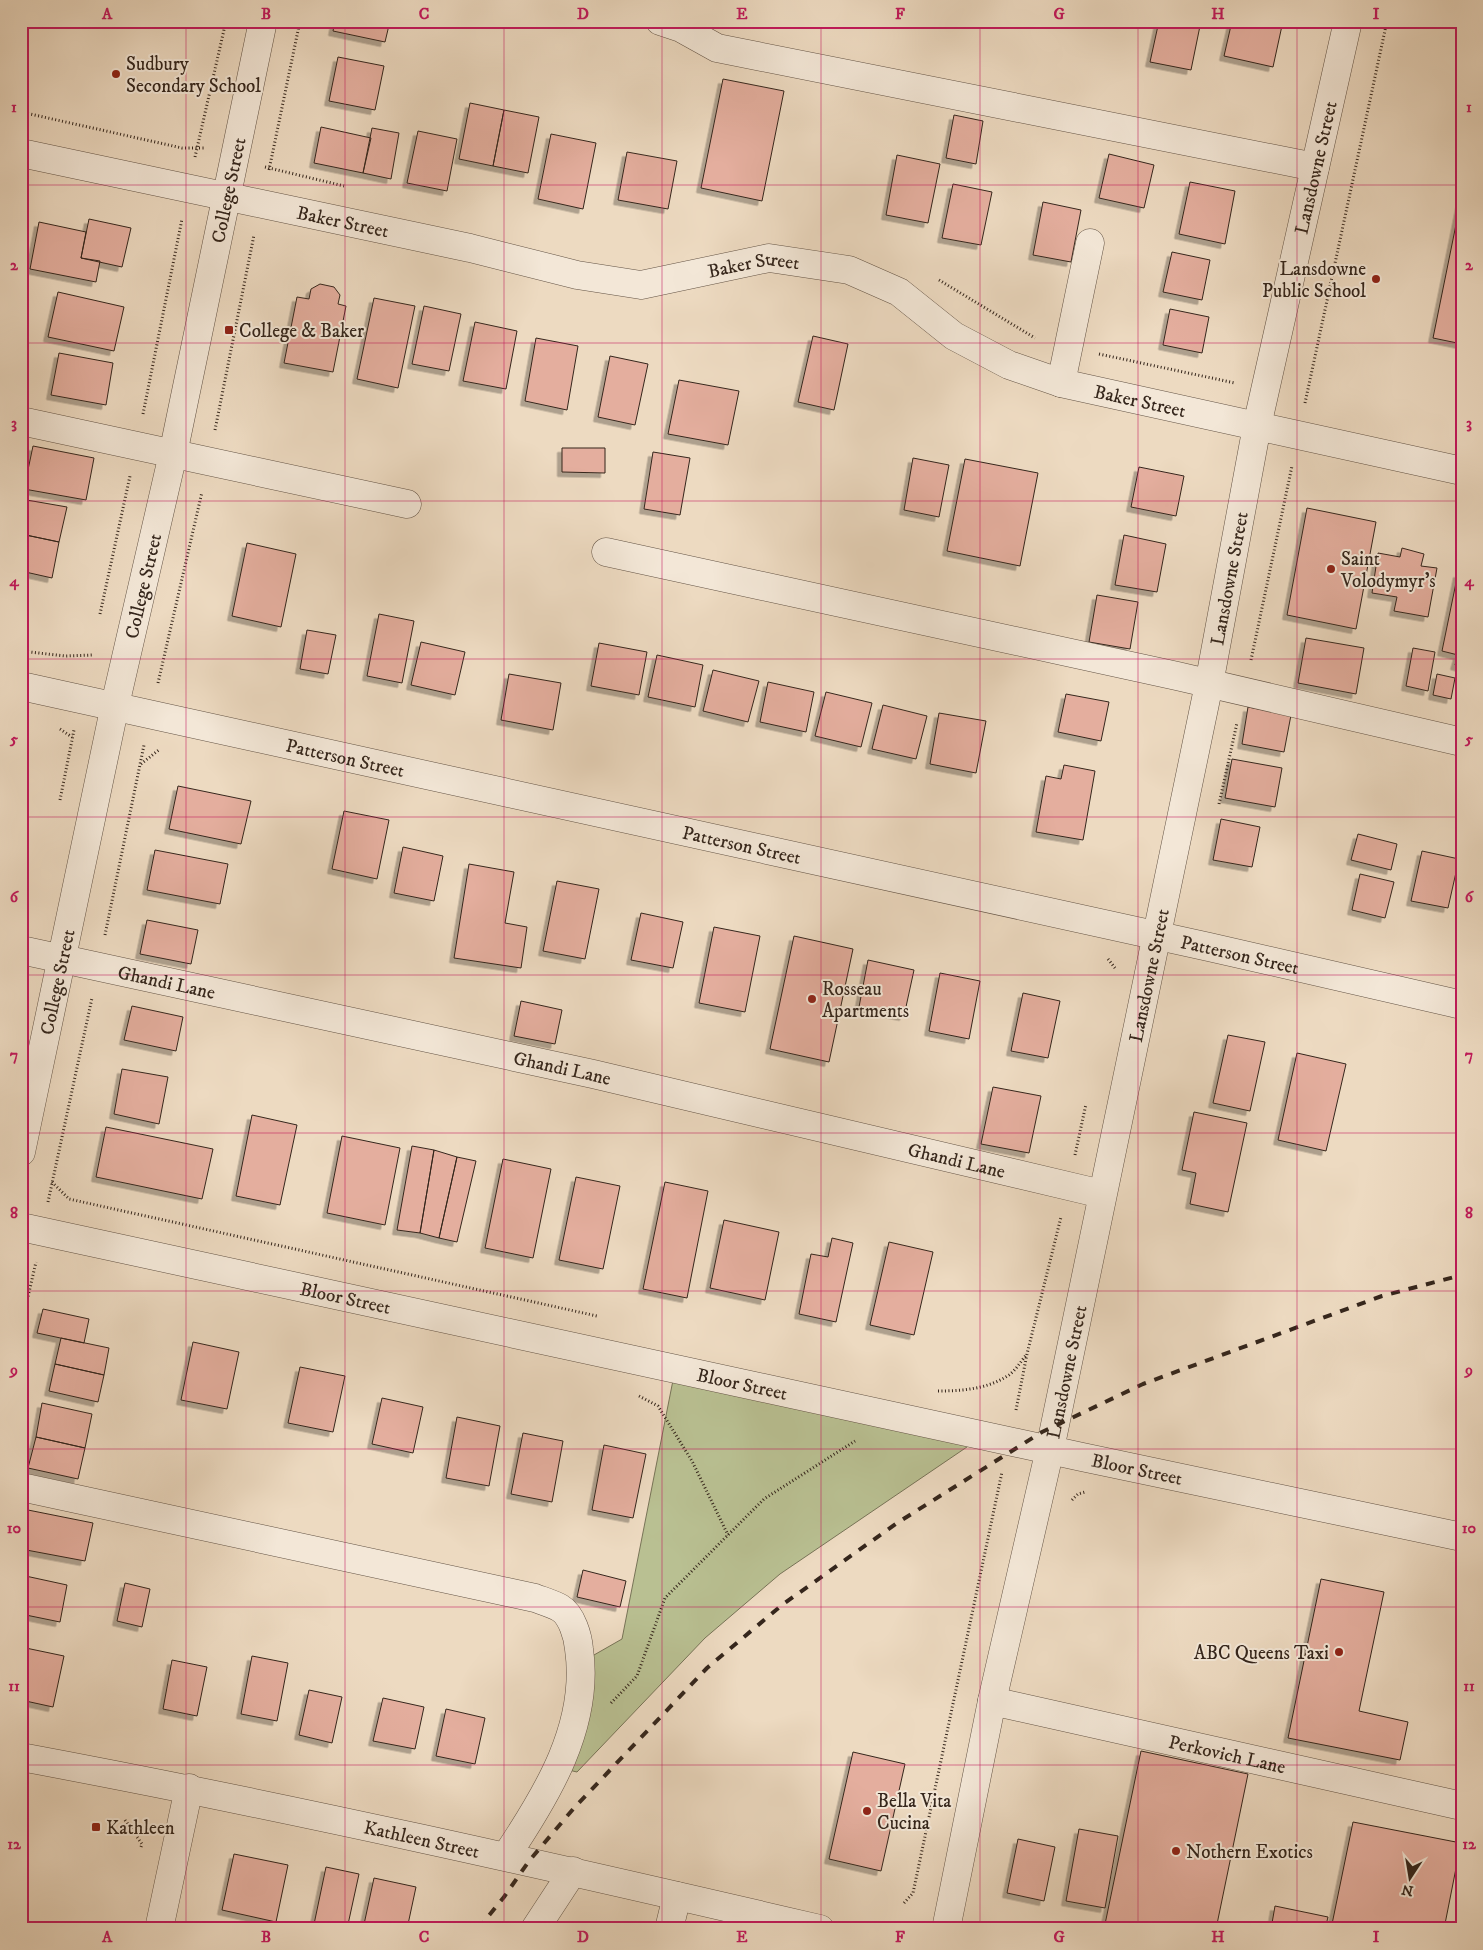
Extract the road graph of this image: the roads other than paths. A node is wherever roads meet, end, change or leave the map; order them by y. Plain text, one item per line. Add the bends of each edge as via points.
1 (263, 21) edge
2 (660, 21) edge
3 (1348, 21) edge
4 (21, 153) edge
5 (1315, 167) junction
6 (225, 198) junction
7 (1090, 243) dead end
8 (1061, 384) junction
9 (21, 421) edge
10 (1257, 426) junction
11 (173, 454) junction
12 (1462, 471) edge
13 (407, 504) dead end
14 (606, 552) dead end
15 (1209, 684) junction
16 (21, 686) edge
17 (115, 706) junction
18 (1462, 742) edge
19 (1155, 936) junction
20 (21, 950) edge
21 (62, 959) junction
22 (1462, 1005) edge
23 (21, 1152) edge
24 (1102, 1194) junction
25 (31, 1229) edge
26 (1050, 1449) junction
27 (21, 1487) edge
28 (1462, 1536) edge
29 (992, 1701) junction
30 (21, 1756) edge
31 (189, 1788) junction
32 (1462, 1806) edge
33 (506, 1856) junction
34 (573, 1871) junction
35 (677, 1896) junction
36 (159, 1929) edge
37 (535, 1929) edge
38 (669, 1929) edge
39 (820, 1929) edge
40 (946, 1929) edge

1 - 6 street, College Street
2 - 5 street via 681,28 717,48
3 - 5 street, Lansdowne Street
4 - 6 street, Baker Street
5 - 10 street, Lansdowne Street
6 - 8 street, Baker Street via 641,285 769,258 849,270 899,292 954,336 1009,365
6 - 11 street, College Street
7 - 8 street
8 - 10 street, Baker Street
9 - 11 street
10 - 12 street, Baker Street
10 - 15 street, Lansdowne Street
11 - 13 street
11 - 17 street, College Street
14 - 15 street
15 - 18 street
15 - 19 street, Lansdowne Street
16 - 17 street, Patterson Street
17 - 19 street, Patterson Street
17 - 21 street, College Street
19 - 22 street, Patterson Street
19 - 24 street, Lansdowne Street
20 - 21 street, Ghandi Lane
21 - 23 street, College Street
21 - 24 street, Ghandi Lane via 593,1074
24 - 26 street, Lansdowne Street
25 - 26 street, Bloor Street
26 - 28 street, Bloor Street
26 - 29 street, Lansdowne Street
27 - 33 street via 535,1598 562,1609 578,1635 582,1670 572,1731 561,1763 538,1807
29 - 32 street, Perkovich Lane
29 - 40 street, Lansdowne Street
30 - 31 street, Kathleen Street
31 - 33 street, Kathleen Street
31 - 36 street
33 - 34 street, Kathleen Street
34 - 35 street, Kathleen Street
34 - 37 street
35 - 38 street
35 - 39 street, Kathleen Street

